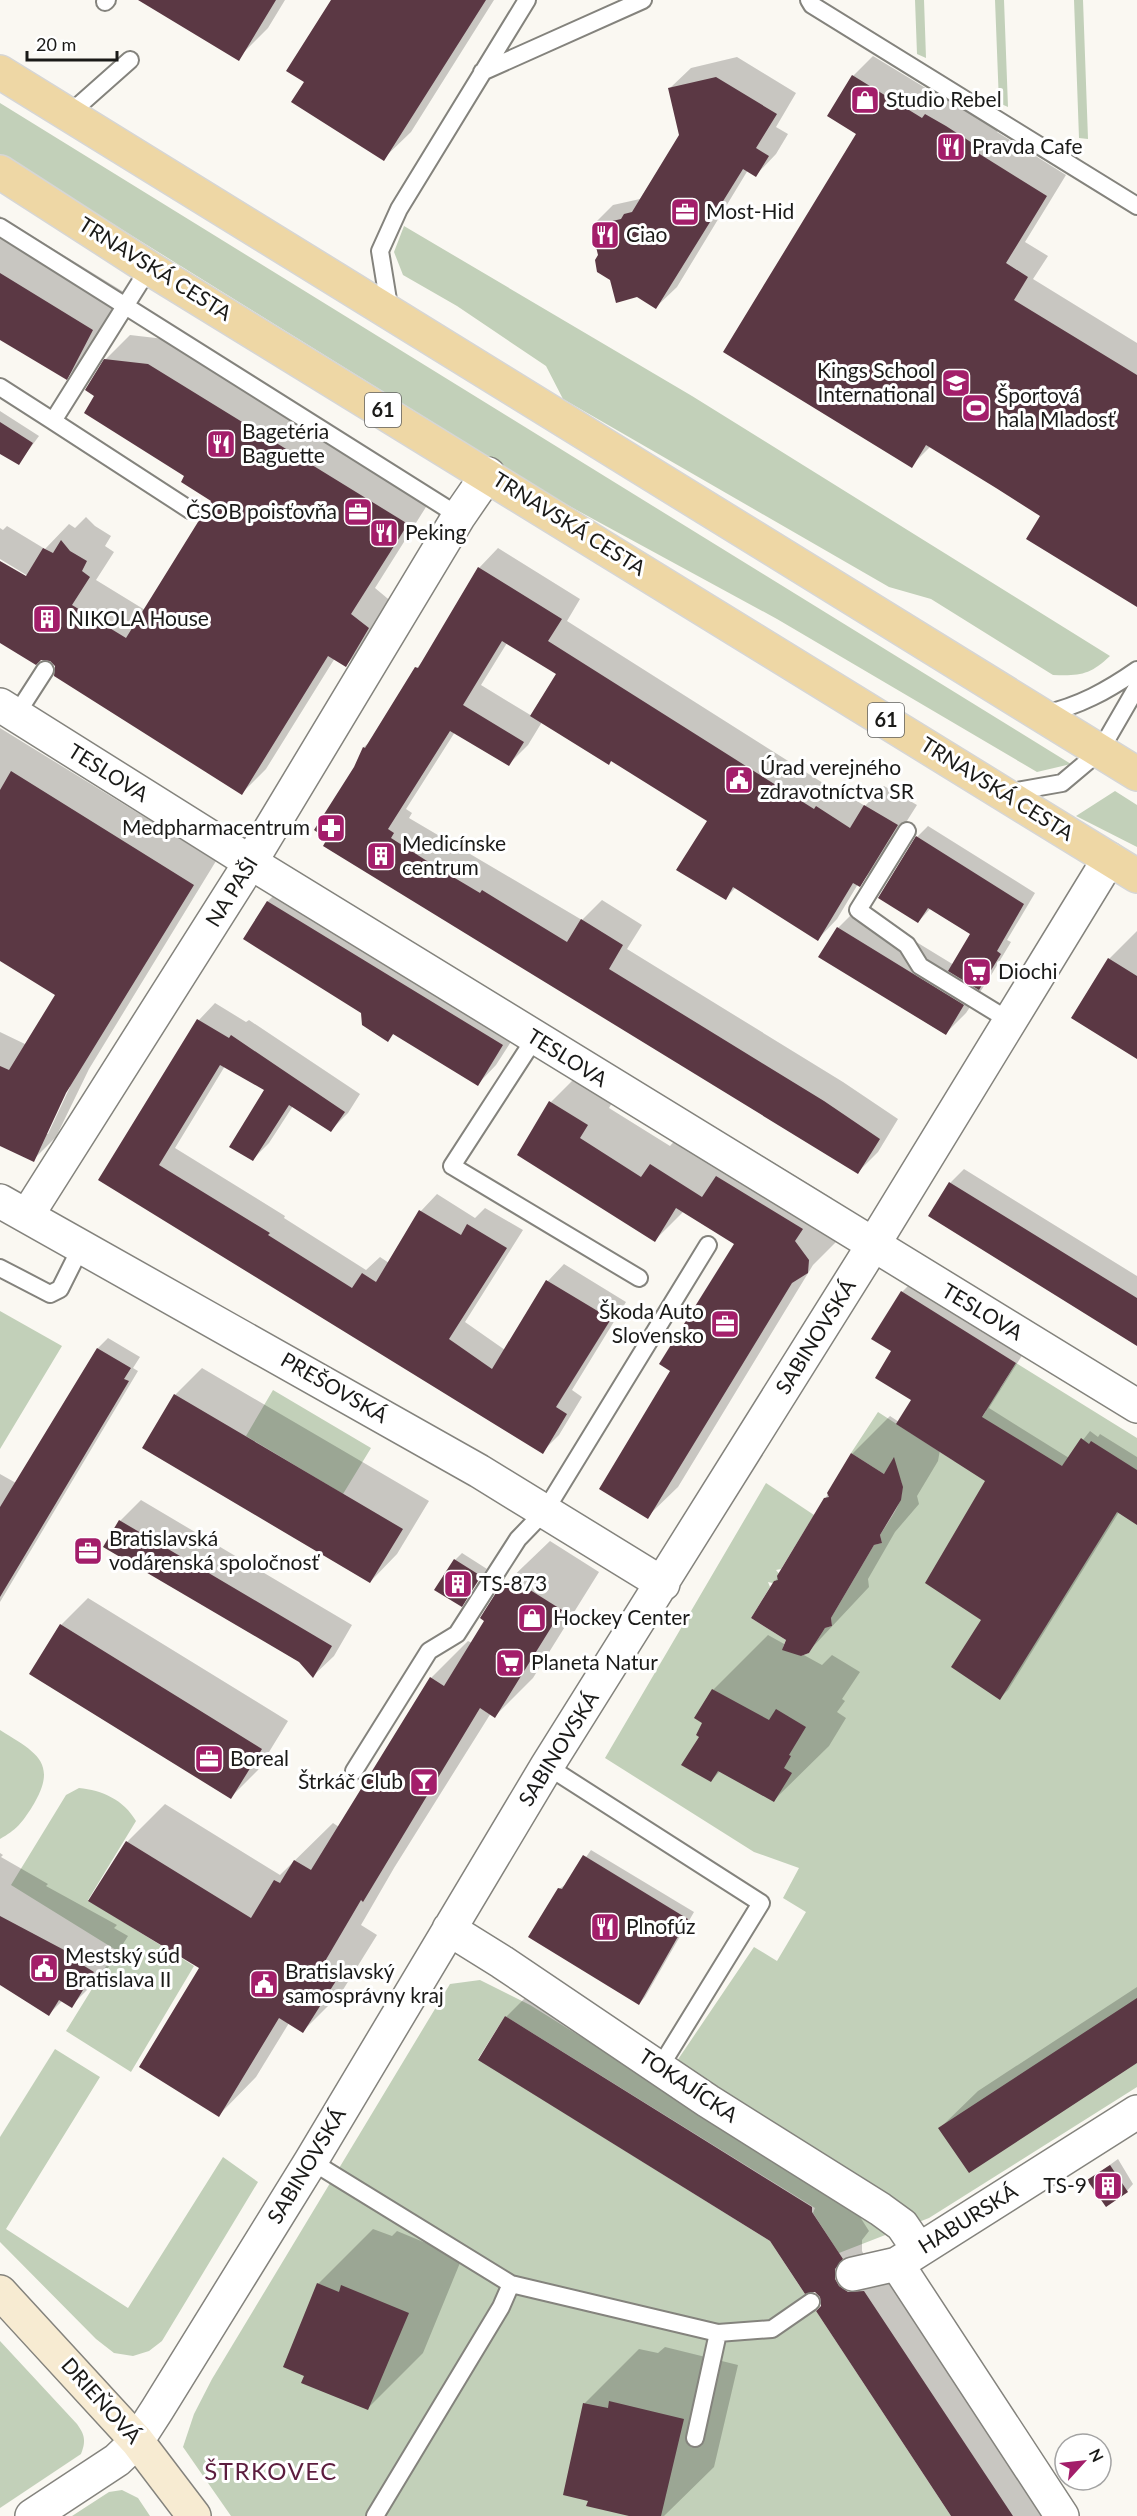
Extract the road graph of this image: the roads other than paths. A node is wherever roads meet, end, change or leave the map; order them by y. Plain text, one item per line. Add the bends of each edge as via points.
1 (527, 0) edge
2 (643, 0) edge
3 (809, 0) edge
4 (130, 60) dead end
5 (0, 72) edge
6 (482, 72) junction
7 (68, 115) junction
8 (0, 172) edge
9 (1137, 206) edge
10 (0, 227) edge
11 (149, 268) junction
12 (125, 305) junction
13 (390, 313) junction
14 (0, 387) edge
15 (53, 421) junction
16 (488, 474) junction
17 (190, 510) dead end
18 (459, 516) junction
19 (45, 670) dead end
20 (1137, 670) edge
21 (1137, 687) edge
22 (8, 710) edge
23 (1040, 715) junction
24 (1100, 751) junction
25 (1137, 774) edge
26 (1005, 794) junction
27 (907, 831) dead end
28 (1108, 859) junction
29 (250, 862) junction
30 (1137, 876) edge
31 (1010, 1021) junction
32 (536, 1038) junction
33 (14, 1208) edge
34 (82, 1245) junction
35 (708, 1245) dead end
36 (872, 1246) junction
37 (0, 1268) edge
38 (639, 1278) dead end
39 (1137, 1407) edge
40 (545, 1511) junction
41 (663, 1584) junction
42 (547, 1766) junction
43 (354, 1771) dead end
44 (449, 1929) junction
45 (660, 2067) junction
46 (1137, 2112) edge
47 (311, 2161) junction
48 (908, 2257) junction
49 (853, 2274) dead end
50 (511, 2284) junction
51 (0, 2292) edge
52 (811, 2302) dead end
53 (718, 2333) junction
54 (695, 2438) dead end
55 (137, 2441) junction
56 (32, 2516) edge
57 (194, 2516) edge
58 (375, 2516) edge
59 (1062, 2516) edge

1 - 6 lane
2 - 6 lane
3 - 9 lane
4 - 7 lane
5 - 7 main road
6 - 13 lane via 399,209 380,251
7 - 13 main road
8 - 11 main road, TRNAVSKÁ CESTA / 61
10 - 12 lane
11 - 12 lane
11 - 16 main road, TRNAVSKÁ CESTA / 61
12 - 15 lane
12 - 18 lane
13 - 23 main road
14 - 15 lane
15 - 17 lane
16 - 18 street, NA PAŠI
16 - 26 main road, TRNAVSKÁ CESTA / 61
18 - 29 street, NA PAŠI
19 - 22 lane
20 - 23 lane via 1095,698
21 - 24 lane
22 - 29 street, TESLOVA
23 - 24 main road
24 - 25 main road
24 - 26 lane via 1062,783
26 - 28 main road, TRNAVSKÁ CESTA / 61
27 - 31 lane via 858,910 907,945 920,966
28 - 30 main road, TRNAVSKÁ CESTA / 61
28 - 31 street, SABINOVSKÁ
29 - 32 street, TESLOVA
29 - 33 street, NA PAŠI
31 - 36 street, SABINOVSKÁ
32 - 36 street, TESLOVA
32 - 38 lane via 452,1166
33 - 34 street, PREŠOVSKÁ
34 - 37 lane via 55,1293
34 - 40 street, PREŠOVSKÁ
35 - 40 lane
36 - 39 street, TESLOVA
36 - 41 street, SABINOVSKÁ
40 - 41 street, PREŠOVSKÁ
40 - 43 lane via 518,1539 457,1634 429,1651
41 - 42 street, SABINOVSKÁ
42 - 44 street, SABINOVSKÁ
42 - 45 lane via 761,1903
44 - 45 street, TOKAJÍCKA
44 - 47 street, SABINOVSKÁ
45 - 48 street, TOKAJÍCKA via 902,2225
46 - 48 street, HABURSKÁ
47 - 50 lane
47 - 55 street, SABINOVSKÁ
48 - 49 street, HABURSKÁ
48 - 59 street, TOKAJÍCKA
50 - 53 lane
50 - 58 lane via 501,2307
51 - 55 street, DRIEŇOVÁ
52 - 53 lane via 772,2329
53 - 54 lane
55 - 56 street, SABINOVSKÁ via 117,2460
55 - 57 street, DRIEŇOVÁ

